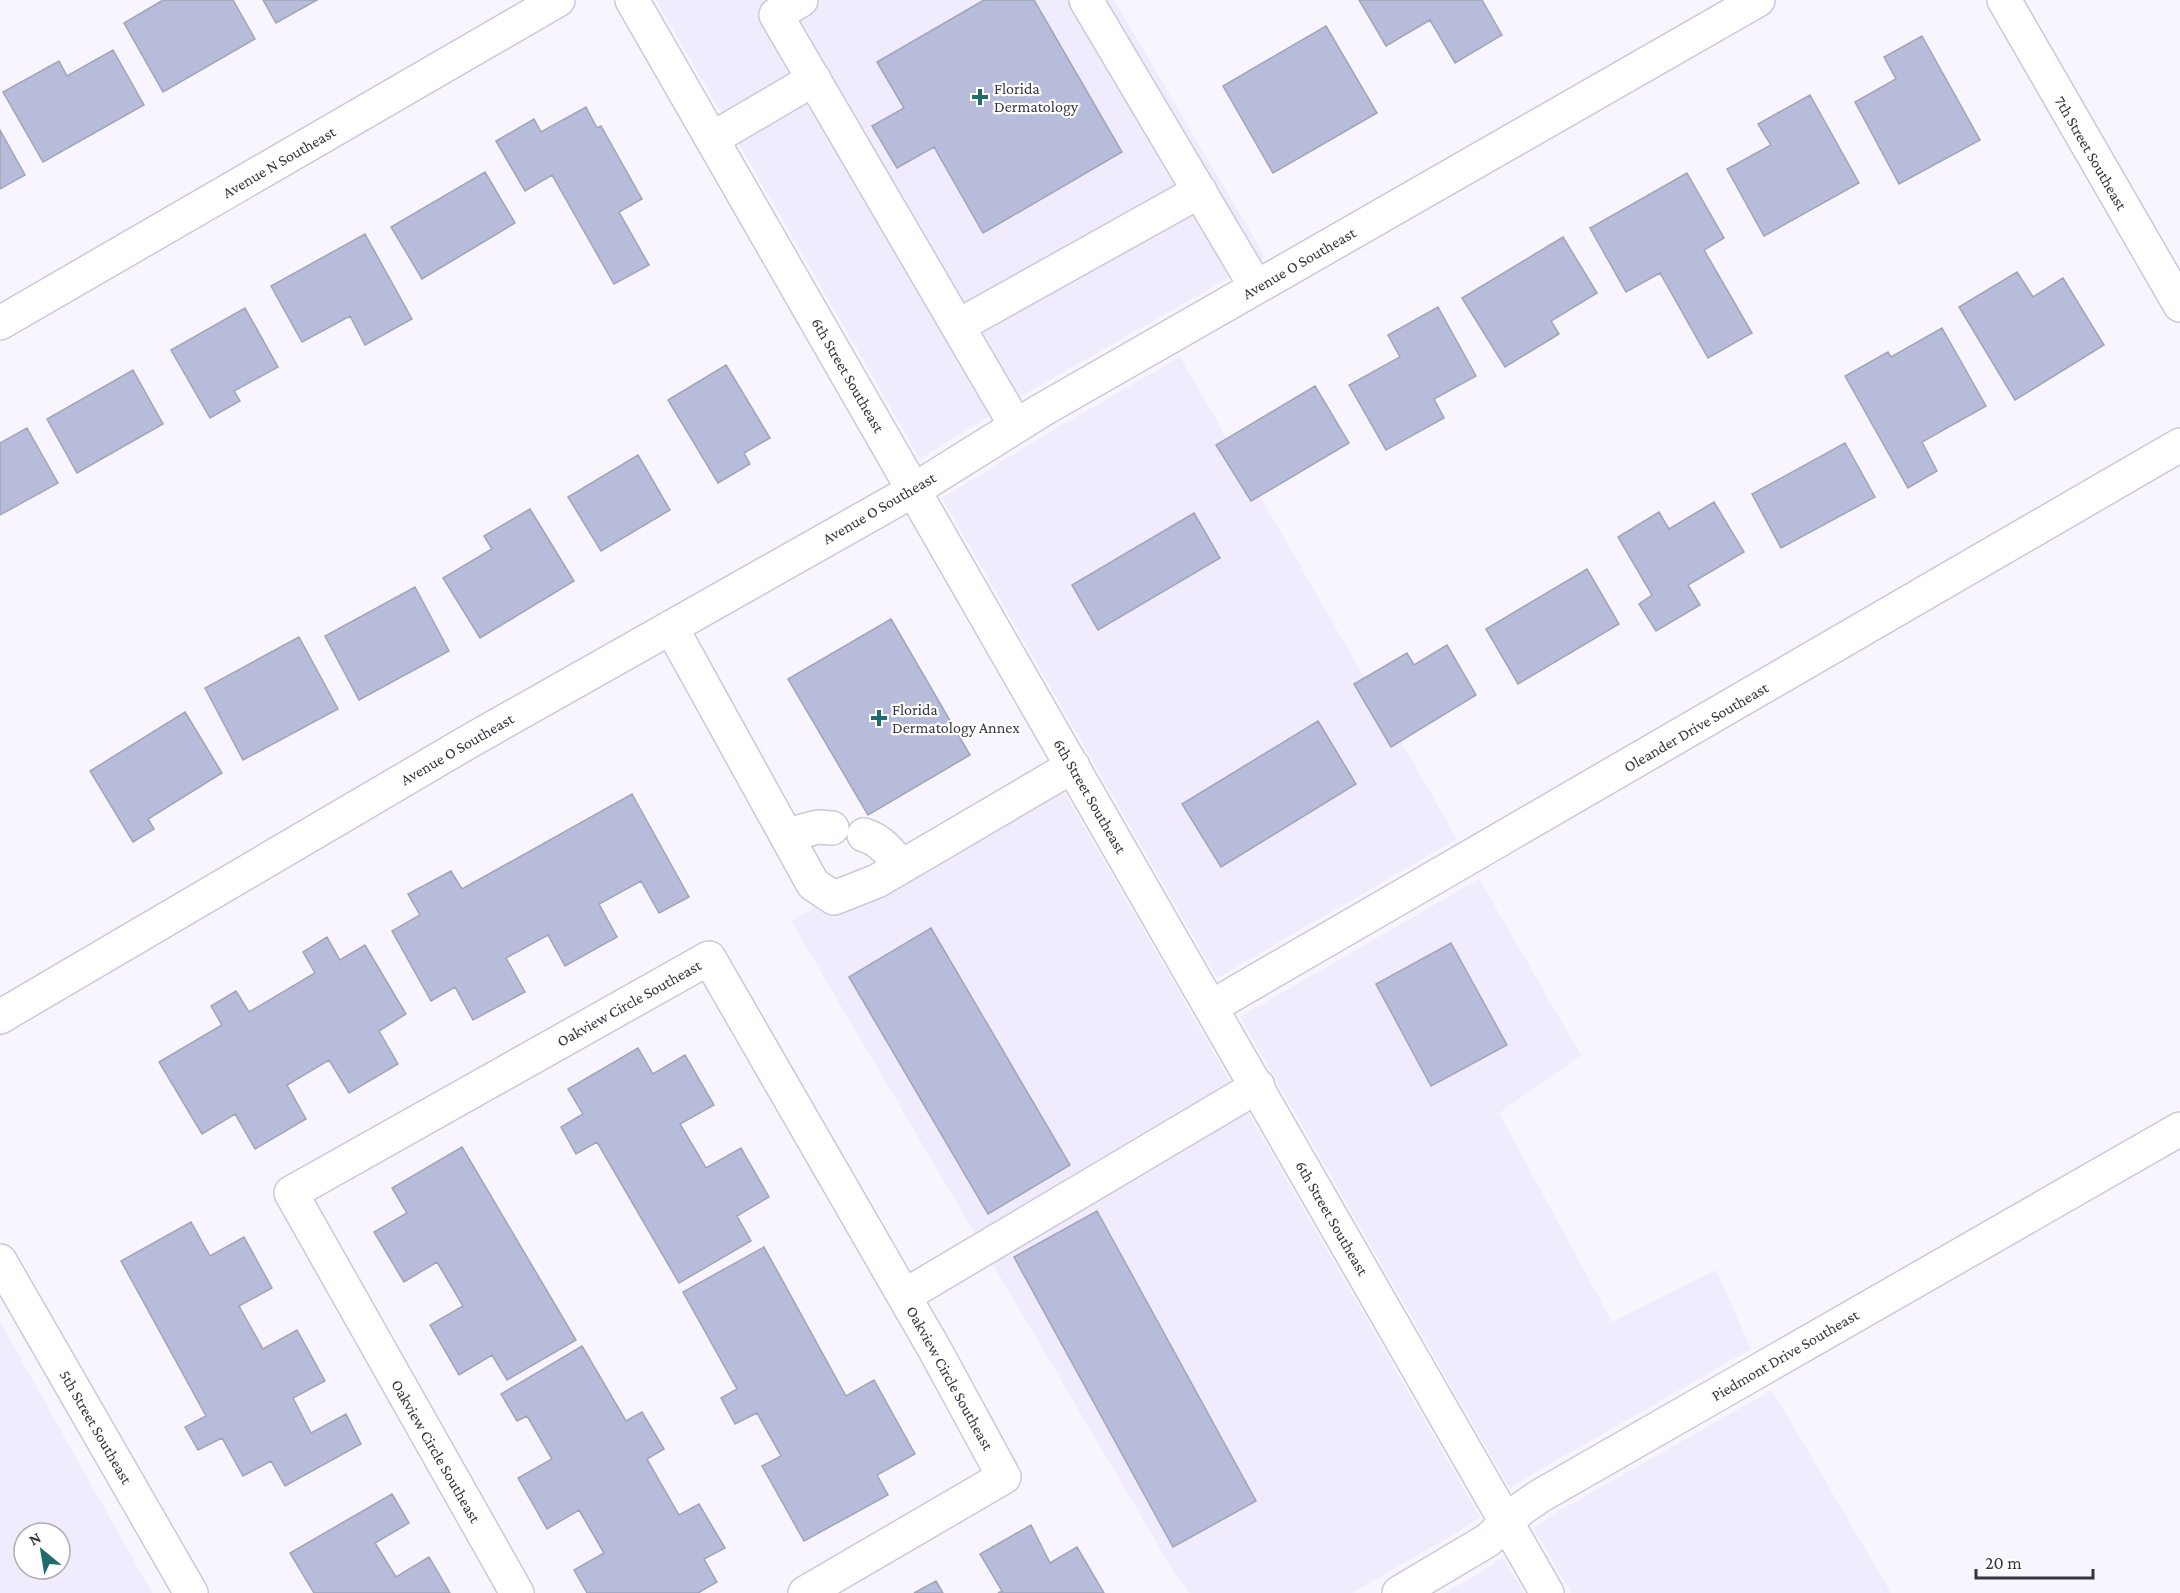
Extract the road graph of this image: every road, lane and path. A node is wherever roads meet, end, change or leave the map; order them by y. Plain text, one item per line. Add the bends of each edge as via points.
1 (558, 0) edge
2 (632, 0) edge
3 (801, 0) edge
4 (1086, 0) edge
5 (1758, 0) edge
6 (2004, 0) edge
7 (814, 79) junction
8 (712, 140) junction
9 (1200, 191) junction
10 (1256, 287) junction
11 (2180, 305) edge
12 (0, 323) edge
13 (958, 326) junction
14 (1016, 426) junction
15 (2180, 446) edge
16 (914, 490) junction
17 (672, 627) junction
18 (1073, 766) junction
19 (832, 828) dead end
20 (864, 835) dead end
21 (787, 836) junction
22 (901, 867) junction
23 (1211, 1007) junction
24 (0, 1017) edge
25 (1258, 1086) junction
26 (2180, 1129) edge
27 (0, 1261) edge
28 (904, 1296) junction
29 (1507, 1524) junction
30 (191, 1593) edge
31 (517, 1593) edge
32 (805, 1593) edge
33 (1399, 1593) edge
34 (1547, 1593) edge

1 - 12 street, Avenue N Southeast
2 - 8 street, 6th Street Southeast
3 - 7 street via 776,15
4 - 9 street
5 - 10 street, Avenue O Southeast
6 - 11 street, 7th Street Southeast
7 - 8 street
7 - 13 street
8 - 16 street, 6th Street Southeast
9 - 10 street
9 - 13 street
10 - 14 street, Avenue O Southeast
13 - 14 street
14 - 16 street, Avenue O Southeast
15 - 23 street, Oleander Drive Southeast
16 - 17 street, Avenue O Southeast
16 - 18 street, 6th Street Southeast
17 - 21 street
17 - 24 street, Avenue O Southeast
18 - 22 street
18 - 23 street, 6th Street Southeast
19 - 21 street
20 - 22 street via 875,838
21 - 22 street via 813,884 834,898
23 - 25 street, 6th Street Southeast
25 - 28 street
25 - 29 street, 6th Street Southeast
26 - 29 street, Piedmont Drive Southeast via 1540,1496
27 - 30 street, 5th Street Southeast
28 - 31 street, Oakview Circle Southeast via 709,958 291,1193
28 - 32 street, Oakview Circle Southeast via 1004,1477
29 - 33 street, Piedmont Drive Southeast via 1468,1553
29 - 34 street, 6th Street Southeast

